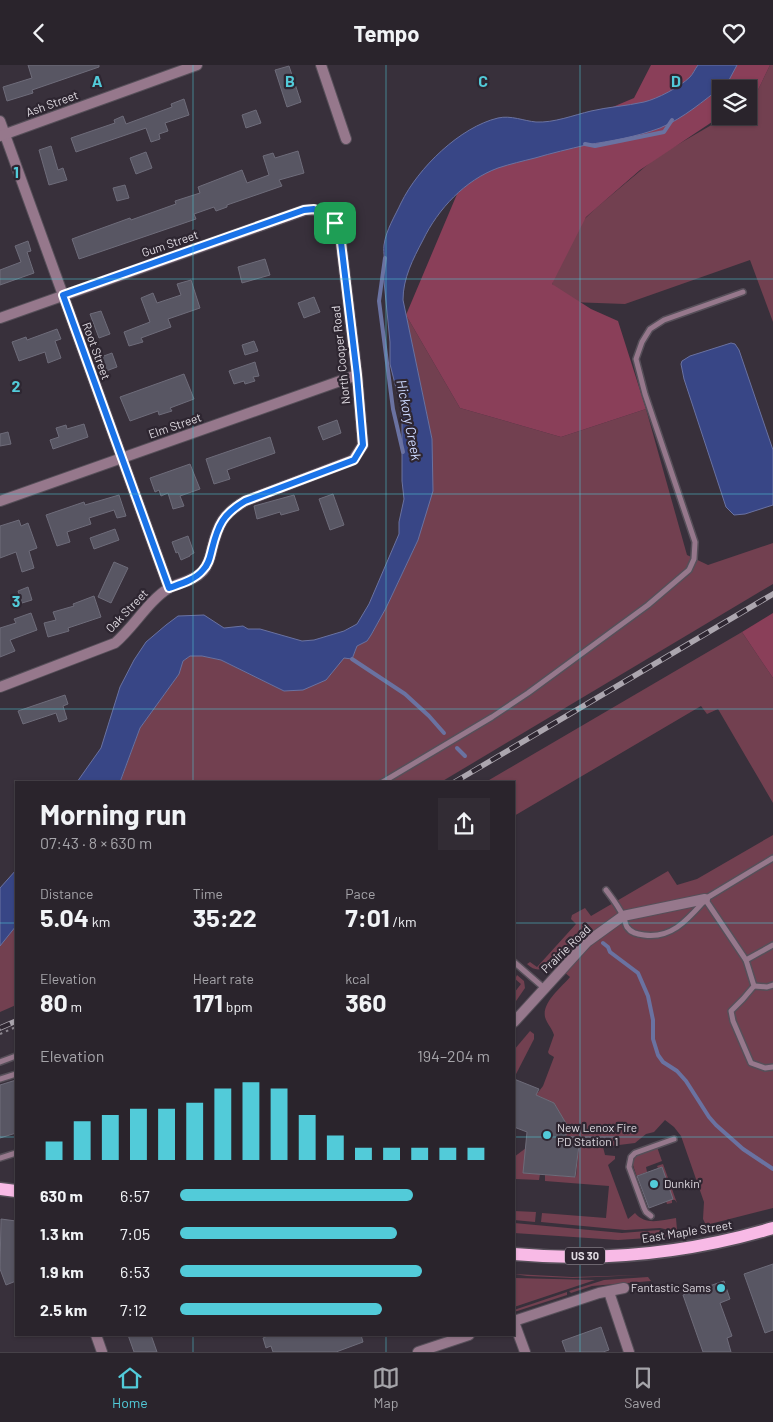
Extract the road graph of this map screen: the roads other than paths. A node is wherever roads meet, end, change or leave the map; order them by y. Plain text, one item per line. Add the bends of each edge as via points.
1 (197, 65) edge
2 (321, 65) edge
3 (0, 121) edge
4 (2, 135) edge
5 (346, 139) dead end
6 (340, 234) joint
7 (742, 292) dead end
8 (63, 295) junction
9 (0, 317) edge
10 (357, 375) junction
11 (123, 458) junction
12 (344, 465) joint
13 (0, 501) edge
14 (169, 588) junction
15 (0, 687) edge
16 (385, 781) edge
17 (773, 858) edge
18 (606, 890) dead end
19 (706, 899) junction
20 (623, 916) junction
21 (773, 945) edge
22 (746, 960) junction
23 (515, 963) edge
24 (773, 985) edge
25 (754, 986) junction
26 (544, 988) junction
27 (515, 1021) edge
28 (15, 1056) edge
29 (0, 1062) edge
30 (773, 1067) edge
31 (15, 1073) edge
32 (0, 1079) edge
33 (674, 1139) dead end
34 (15, 1153) edge
35 (0, 1158) edge
36 (0, 1189) edge
37 (15, 1191) edge
38 (651, 1216) dead end
39 (773, 1228) edge
40 (515, 1254) edge
41 (624, 1288) dead end
42 (609, 1292) junction
43 (515, 1321) edge
44 (515, 1324) edge
45 (96, 1336) edge
46 (462, 1336) edge
47 (443, 1339) edge
48 (102, 1352) edge
49 (418, 1352) edge
50 (525, 1352) edge
51 (629, 1352) edge

1 - 4 street, Ash Street
2 - 5 street
3 - 4 street, Root Street
4 - 8 street, Root Street
6 - 8 street, Gum Street via 326,213 304,210
6 - 10 street, North Cooper Road
7 - 16 lane via 664,320 650,329 636,359 695,542 694,559 688,570 648,605 544,682
8 - 9 street, Gum Street
8 - 11 street, Root Street
10 - 11 street, Elm Street
10 - 12 street, North Cooper Road via 363,445 354,460
11 - 13 street, Elm Street
11 - 14 street, Root Street
12 - 14 street, Oak Street via 232,508 216,531 208,564 202,572
14 - 15 street, Oak Street via 115,643
17 - 19 lane
18 - 20 lane
19 - 20 street, Prairie Road
19 - 20 lane via 682,925 662,935 634,934
19 - 22 lane
20 - 26 street, Prairie Road via 587,942
21 - 22 lane
22 - 25 lane
23 - 26 lane
24 - 25 lane
25 - 30 lane via 731,1011 732,1021 752,1063
26 - 27 street, Prairie Road
28 - 29 lane
31 - 32 lane
33 - 38 lane via 635,1153 630,1160 629,1167 646,1212
34 - 35 lane
36 - 37 main road
39 - 40 main road, East Maple Street / US 30 via 723,1242 655,1253 592,1257
41 - 42 street
42 - 43 street
42 - 51 street
44 - 50 street
45 - 48 street
46 - 47 street
47 - 49 street

